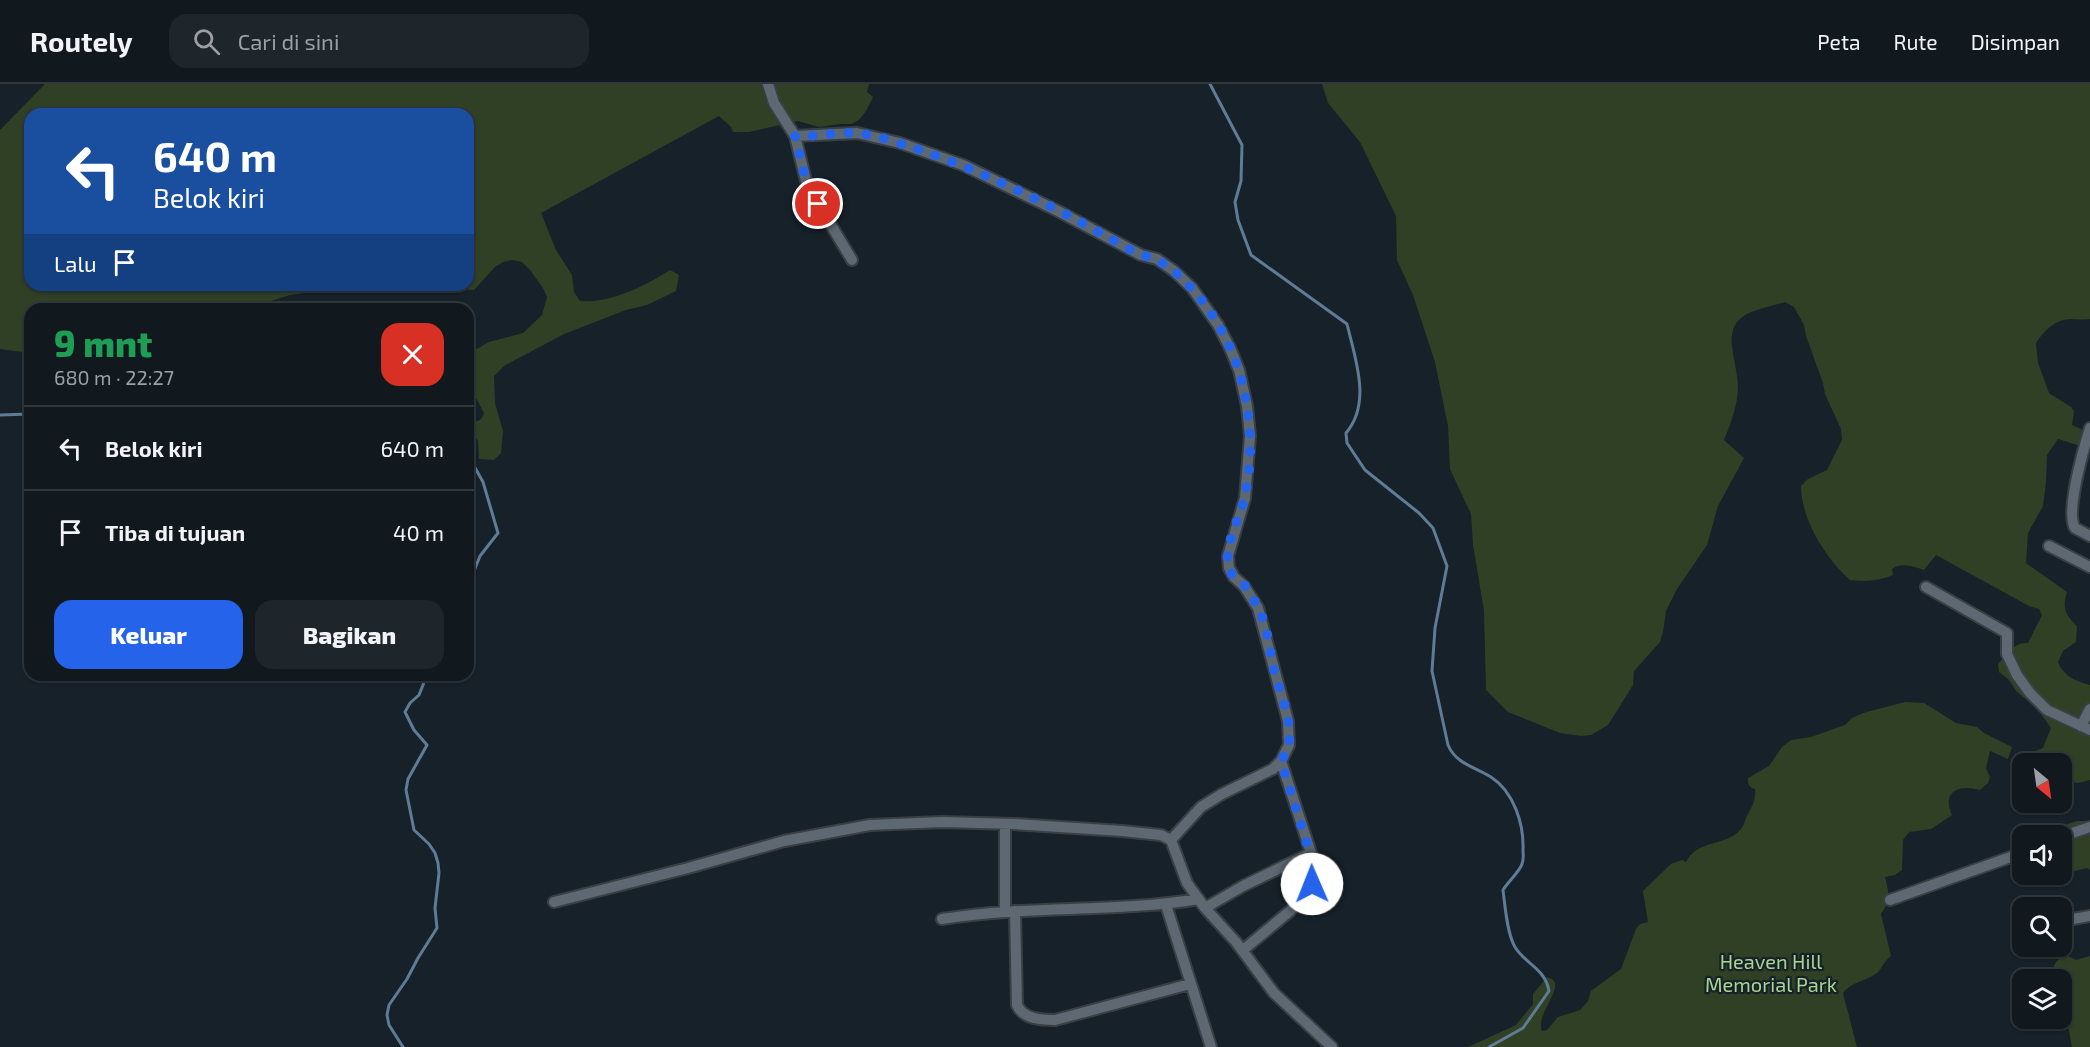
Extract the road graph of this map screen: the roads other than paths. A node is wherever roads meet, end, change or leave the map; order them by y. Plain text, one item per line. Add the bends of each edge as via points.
1 (768, 84) edge
2 (795, 136) junction
3 (852, 260) dead end
4 (2090, 428) edge
5 (2090, 536) edge
6 (2049, 546) dead end
7 (2090, 567) edge
8 (1926, 587) dead end
9 (2090, 709) edge
10 (2085, 728) edge
11 (1281, 761) junction
12 (1005, 824) junction
13 (2090, 827) edge
14 (2072, 833) edge
15 (1171, 840) junction
16 (1311, 853) junction
17 (2012, 857) edge
18 (1890, 900) dead end
19 (554, 902) dead end
20 (1166, 904) junction
21 (1202, 904) junction
22 (1010, 912) junction
23 (2090, 916) edge
24 (2072, 919) edge
25 (942, 920) dead end
26 (1242, 950) junction
27 (1190, 984) junction
28 (1211, 1047) edge
29 (1332, 1047) edge

1 - 2 street via 774,103
2 - 3 street via 807,185
2 - 11 street via 874,136 963,165 1141,255 1157,259 1192,288 1230,348 1247,406 1250,436 1245,498 1228,556 1229,568 1258,608 1267,637 1288,721 1289,745
4 - 5 street via 2071,516 2075,528
6 - 7 street
8 - 10 street via 2007,633 2007,654 2030,693 2047,710
9 - 10 street
11 - 15 street via 1201,807
11 - 16 street
12 - 15 street via 1122,831 1161,835
12 - 19 street via 870,825 784,841
12 - 22 street
13 - 14 street
15 - 21 street via 1187,883
16 - 21 street
16 - 26 street via 1314,875 1307,893 1276,925
17 - 18 street
20 - 21 street
20 - 22 street
20 - 27 street
21 - 26 street
22 - 25 street
22 - 27 street via 1017,1005 1022,1013 1054,1020
23 - 24 street
26 - 29 street via 1274,993
27 - 28 street

